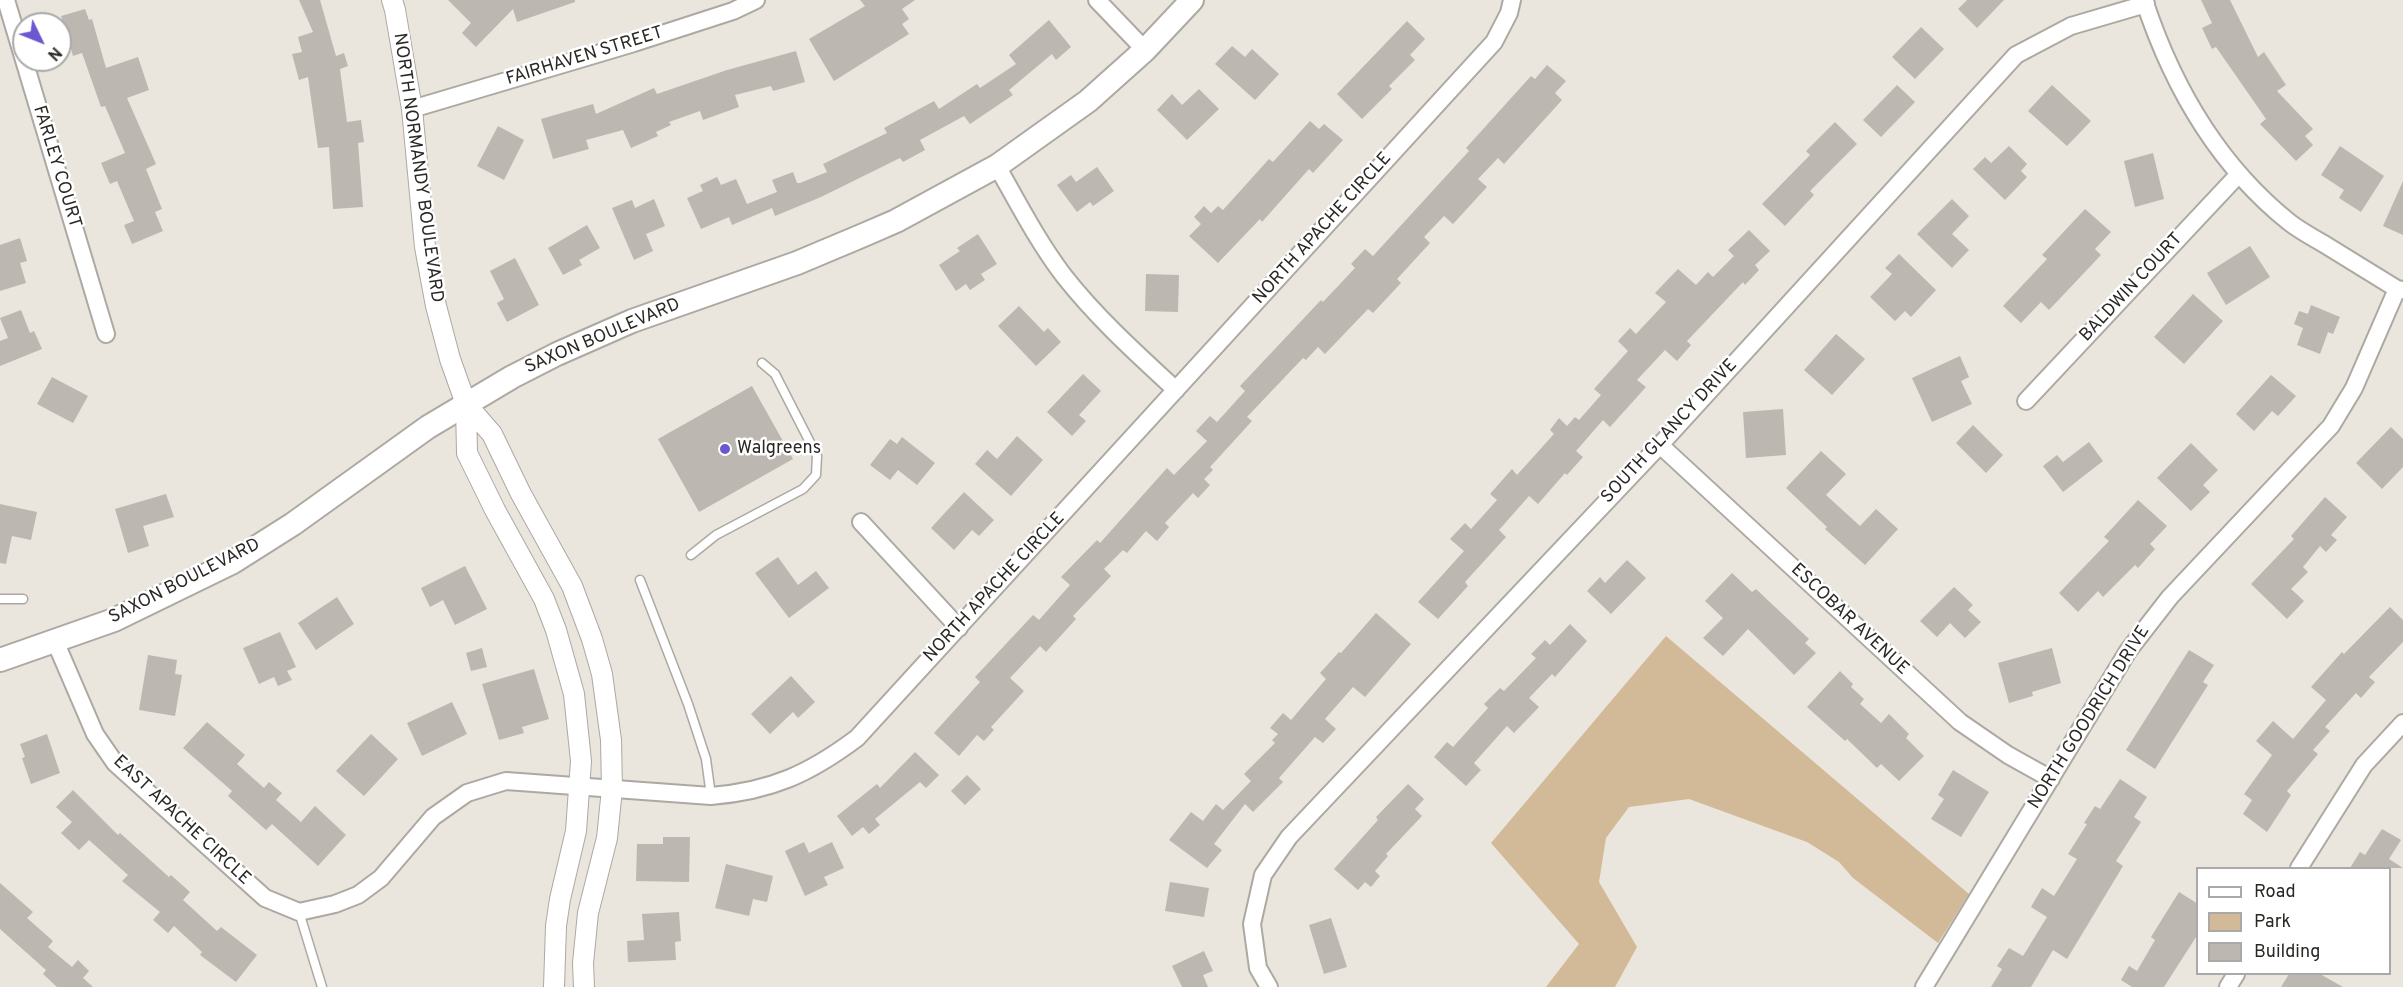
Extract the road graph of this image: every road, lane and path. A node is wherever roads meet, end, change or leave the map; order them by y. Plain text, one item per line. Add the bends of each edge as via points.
1 (6, 0) edge
2 (392, 0) edge
3 (756, 0) edge
4 (1097, 0) edge
5 (1192, 0) edge
6 (1512, 0) edge
7 (2145, 2) edge
8 (1145, 50) junction
9 (412, 109) junction
10 (997, 166) junction
11 (2238, 175) junction
12 (2400, 290) edge
13 (106, 334) dead end
14 (762, 363) dead end
15 (1176, 390) junction
16 (2026, 401) dead end
17 (466, 404) junction
18 (1660, 445) junction
19 (861, 522) dead end
20 (691, 555) dead end
21 (640, 580) dead end
22 (0, 599) edge
23 (23, 599) dead end
24 (959, 628) junction
25 (55, 641) junction
26 (0, 660) edge
27 (2403, 723) edge
28 (2051, 778) junction
29 (579, 786) junction
30 (612, 789) junction
31 (711, 796) junction
32 (2300, 867) edge
33 (299, 912) junction
34 (322, 987) edge
35 (554, 987) edge
36 (584, 987) edge
37 (1269, 987) edge
38 (1924, 987) edge

1 - 13 street, FARLEY COURT
2 - 9 street, NORTH NORMANDY BOULEVARD
3 - 9 street, FAIRHAVEN STREET via 734,11 634,43
4 - 8 street
5 - 8 main road, SAXON BOULEVARD
6 - 15 street, NORTH APACHE CIRCLE via 1494,42
7 - 11 street via 2172,72 2200,122
7 - 18 street, SOUTH GLANCY DRIVE via 2071,26 2016,55
8 - 10 main road, SAXON BOULEVARD via 1088,101
9 - 17 street, NORTH NORMANDY BOULEVARD via 425,247 450,359
10 - 15 street via 1063,274 1098,316
10 - 17 main road, SAXON BOULEVARD via 896,221 797,263 632,321 557,354
11 - 12 street via 2290,223
11 - 16 street, BALDWIN COURT
12 - 28 street, NORTH GOODRICH DRIVE via 2355,388 2331,426 2170,597 2128,651
14 - 20 lane via 775,374 817,456 816,475 803,489 716,535
15 - 24 street, NORTH APACHE CIRCLE
17 - 25 main road, SAXON BOULEVARD via 233,562 114,620
17 - 29 street, NORTH NORMANDY BOULEVARD via 467,453 543,599 567,662 579,728
17 - 30 street, NORTH NORMANDY BOULEVARD via 492,434 576,596 602,674 611,740
18 - 28 street, ESCOBAR AVENUE via 1959,722
18 - 37 street, SOUTH GLANCY DRIVE via 1289,837 1263,875 1252,924 1258,968
19 - 24 street
21 - 31 lane via 688,704 706,759
22 - 23 lane
24 - 31 street, NORTH APACHE CIRCLE via 857,738 828,760 790,780 743,793
25 - 26 main road, SAXON BOULEVARD
25 - 33 street, EAST APACHE CIRCLE via 94,734 116,764 265,898
27 - 32 street via 2364,765
28 - 38 street, NORTH GOODRICH DRIVE
29 - 30 street, NORTH APACHE CIRCLE
29 - 33 street, NORTH APACHE CIRCLE via 506,780 466,793 433,817 381,878 358,895
29 - 35 street, NORTH NORMANDY BOULEVARD via 576,831 556,926
30 - 31 street, NORTH APACHE CIRCLE
30 - 36 street, NORTH NORMANDY BOULEVARD via 607,838 588,913
33 - 34 lane

